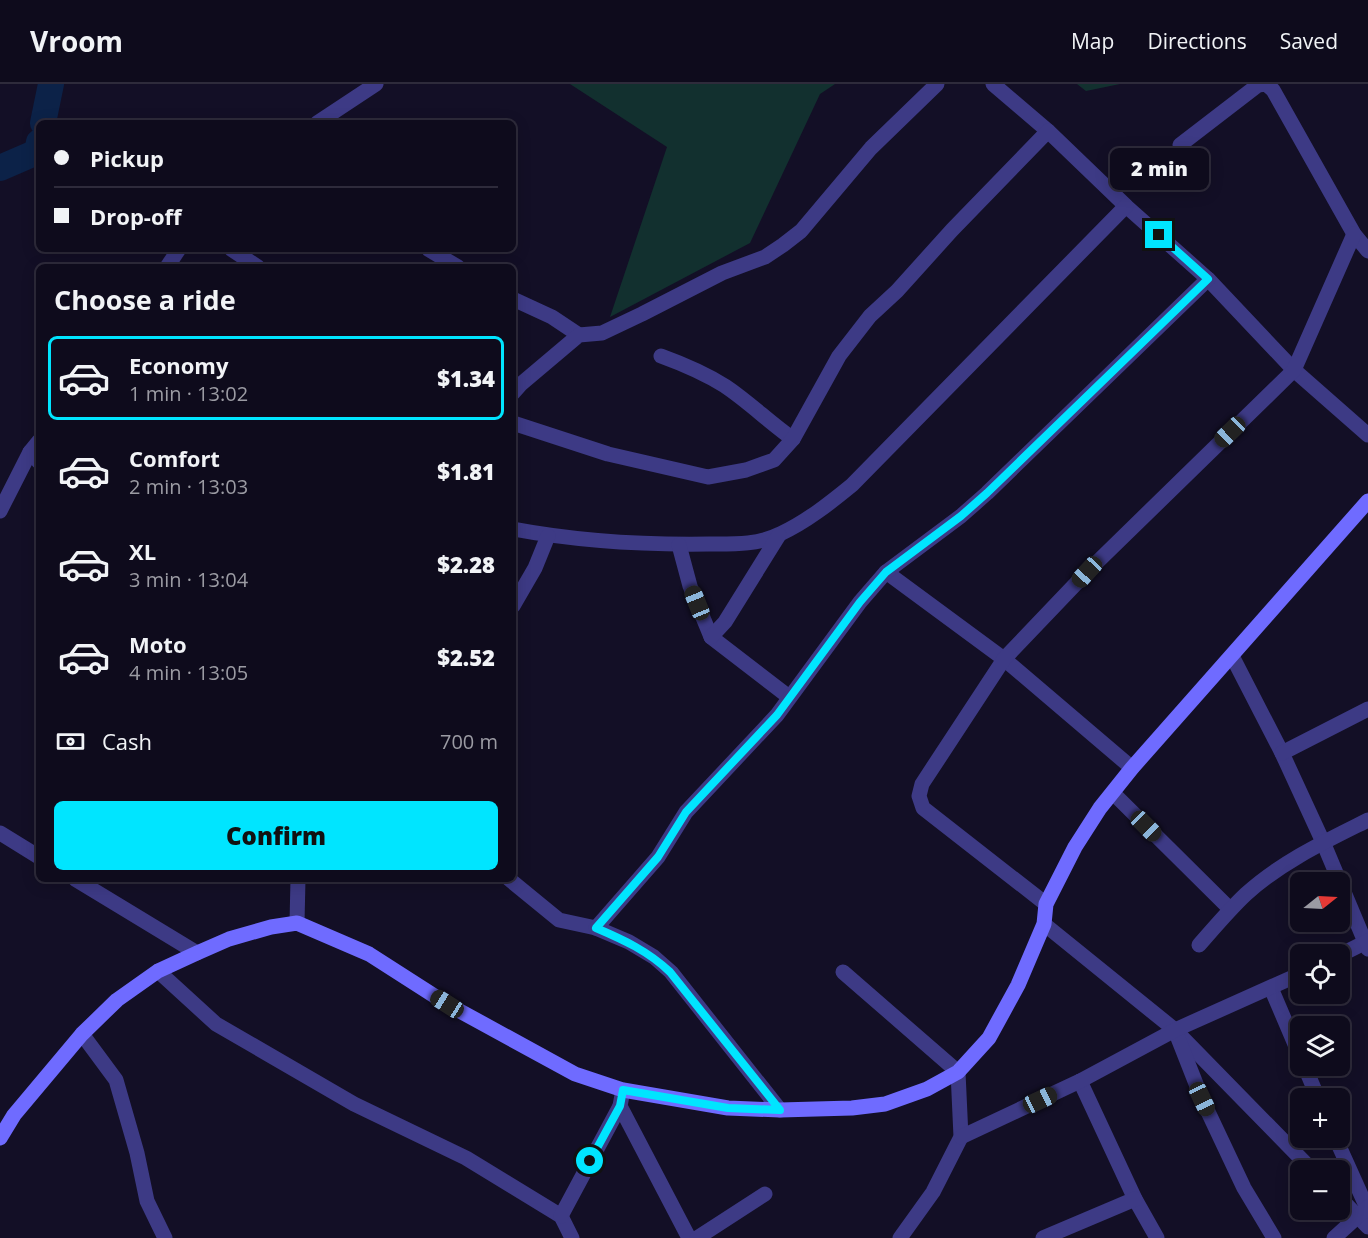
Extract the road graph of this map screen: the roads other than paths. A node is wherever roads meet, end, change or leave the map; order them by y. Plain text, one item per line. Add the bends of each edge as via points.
1 (376, 84) edge
2 (937, 84) edge
3 (993, 84) edge
4 (321, 120) edge
5 (1048, 130) junction
6 (1180, 145) dead end
7 (1126, 206) junction
8 (1354, 234) junction
9 (1368, 251) edge
10 (236, 252) edge
11 (433, 252) edge
12 (254, 264) edge
13 (453, 264) edge
14 (1208, 279) junction
15 (516, 300) edge
16 (579, 335) junction
17 (661, 356) dead end
18 (1294, 370) junction
19 (516, 390) edge
20 (516, 424) edge
21 (1368, 435) edge
22 (793, 439) junction
23 (36, 452) edge
24 (1368, 501) edge
25 (1, 507) edge
26 (516, 531) edge
27 (779, 535) junction
28 (548, 536) junction
29 (679, 544) junction
30 (886, 572) junction
31 (516, 601) edge
32 (711, 637) junction
33 (1232, 656) junction
34 (1004, 658) junction
35 (789, 697) junction
36 (1368, 709) edge
37 (1282, 753) junction
38 (1132, 768) junction
39 (1113, 793) junction
40 (1368, 820) edge
41 (0, 833) edge
42 (1323, 842) junction
43 (36, 855) edge
44 (80, 882) edge
45 (298, 882) edge
46 (513, 882) edge
47 (1046, 904) junction
48 (1230, 909) junction
49 (297, 923) junction
50 (1044, 924) junction
51 (596, 928) junction
52 (1367, 944) edge
53 (1199, 945) dead end
54 (1350, 951) edge
55 (197, 953) junction
56 (158, 971) junction
57 (843, 972) dead end
58 (1290, 979) edge
59 (1271, 988) junction
60 (1175, 1030) junction
61 (1290, 1033) edge
62 (81, 1034) junction
63 (958, 1072) junction
64 (1080, 1081) junction
65 (623, 1090) junction
66 (620, 1106) junction
67 (780, 1110) junction
68 (961, 1137) junction
69 (0, 1138) edge
70 (1339, 1148) edge
71 (1302, 1160) edge
72 (765, 1194) dead end
73 (1135, 1199) junction
74 (1350, 1205) edge
75 (1365, 1215) edge
76 (561, 1216) junction
77 (165, 1238) edge
78 (572, 1238) edge
79 (689, 1238) edge
80 (697, 1238) edge
81 (900, 1238) edge
82 (1043, 1238) edge
83 (1157, 1238) edge
84 (1274, 1238) edge
85 (1334, 1238) edge

1 - 4 street
2 - 16 street via 871,148 801,231 783,245 602,333
3 - 5 street
5 - 7 street
5 - 22 street via 870,316 839,356
6 - 8 street via 1258,85 1266,84 1273,90
7 - 14 street
7 - 27 street via 852,485
8 - 9 street
8 - 18 street
10 - 12 street
11 - 13 street
14 - 18 street
14 - 30 street via 987,493
15 - 16 street
16 - 19 street
17 - 22 street via 728,388
18 - 21 street
18 - 34 street
20 - 22 street via 608,454 708,477 774,460
23 - 25 street
24 - 33 main road
26 - 28 street
27 - 29 street via 751,543
27 - 32 street via 725,622
28 - 29 street
28 - 31 street
29 - 32 street via 690,586
30 - 34 street
30 - 35 street
32 - 35 street
33 - 37 street
33 - 38 main road
34 - 38 street
34 - 47 street via 921,784 919,796 923,808
35 - 51 street via 777,715 686,812 658,857
36 - 37 street
37 - 42 street
38 - 39 main road
39 - 47 main road via 1075,848
39 - 48 street
40 - 42 street
41 - 43 street
42 - 48 street via 1271,874
42 - 52 street
44 - 55 street
45 - 49 street
46 - 51 street via 559,920
47 - 50 main road
48 - 53 street
49 - 55 main road via 229,939
49 - 65 main road via 369,954 447,1004 575,1074
50 - 60 street
50 - 63 main road via 1000,1022
51 - 67 street via 629,942 670,972
52 - 54 street
55 - 56 main road
56 - 62 main road via 117,1000
56 - 76 street via 216,1024 354,1104 466,1158
57 - 63 street
58 - 59 street
59 - 60 street
59 - 61 street
60 - 64 street
60 - 71 street
60 - 84 street via 1244,1188
62 - 69 main road via 14,1115
62 - 77 street via 116,1080 147,1201
63 - 67 main road via 927,1089 885,1104
63 - 68 street
64 - 68 street
64 - 73 street
65 - 66 street
65 - 67 main road via 728,1108
66 - 76 street
66 - 79 street
68 - 81 street via 933,1192
70 - 75 street
72 - 80 street
73 - 82 street
73 - 83 street
74 - 75 street
75 - 85 street
76 - 78 street

